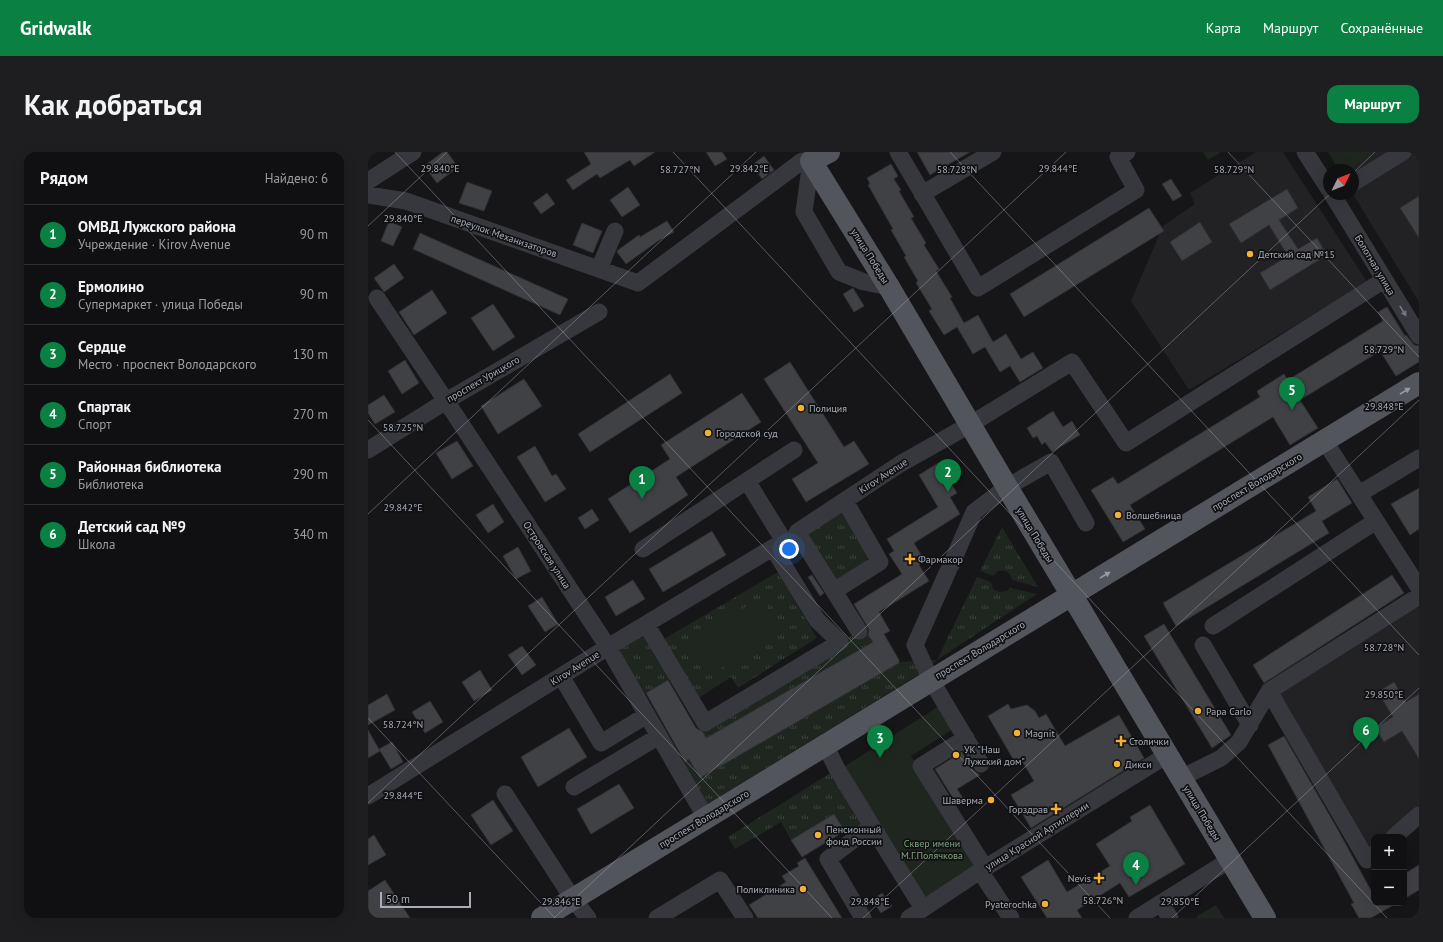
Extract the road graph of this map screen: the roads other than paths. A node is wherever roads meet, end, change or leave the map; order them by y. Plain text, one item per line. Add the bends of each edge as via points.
1 (413, 152) edge
2 (898, 152) edge
3 (993, 152) edge
4 (1127, 152) edge
5 (1305, 152) edge
6 (1403, 152) edge
7 (815, 155) edge
8 (1323, 179) edge
9 (1359, 179) edge
10 (368, 181) edge
11 (922, 194) junction
12 (368, 195) edge
13 (1337, 200) edge
14 (615, 231) dead end
15 (599, 269) junction
16 (1384, 280) junction
17 (889, 287) junction
18 (377, 298) dead end
19 (599, 312) dead end
20 (1419, 336) edge
21 (1419, 383) edge
22 (446, 401) junction
23 (970, 424) junction
24 (1324, 440) junction
25 (368, 450) edge
26 (794, 450) dead end
27 (1419, 458) edge
28 (748, 481) junction
29 (1007, 487) junction
30 (1359, 494) junction
31 (845, 500) junction
32 (1376, 521) junction
33 (1086, 522) dead end
34 (785, 540) junction
35 (643, 549) dead end
36 (1419, 588) edge
37 (834, 591) junction
38 (1072, 595) junction
39 (1419, 596) edge
40 (646, 624) junction
41 (1213, 626) dead end
42 (859, 632) dead end
43 (1203, 645) dead end
44 (608, 647) junction
45 (561, 676) junction
46 (931, 680) junction
47 (1269, 691) junction
48 (647, 715) junction
49 (1250, 725) junction
50 (659, 736) junction
51 (966, 738) junction
52 (825, 745) junction
53 (1167, 755) junction
54 (981, 764) dead end
55 (1181, 778) junction
56 (574, 787) dead end
57 (505, 794) dead end
58 (368, 796) edge
59 (1419, 815) edge
60 (706, 818) junction
61 (872, 826) junction
62 (1397, 834) edge
63 (1371, 857) edge
64 (1230, 860) junction
65 (981, 867) junction
66 (573, 899) junction
67 (916, 899) dead end
68 (1161, 903) junction
69 (542, 918) edge
70 (588, 918) edge
71 (658, 918) edge
72 (745, 918) edge
73 (863, 918) edge
74 (908, 918) edge
75 (1011, 918) edge
76 (1137, 918) edge
77 (1170, 918) edge
78 (1265, 918) edge

1 - 10 street
2 - 11 street
3 - 11 street
4 - 11 street via 1118,157 1136,190 978,288
5 - 8 street, Болотная улица
6 - 9 street
7 - 15 street, переулок Механизаторов via 802,161 638,283
7 - 17 main road, улица Победы
7 - 17 street via 804,212 839,272 864,282
12 - 15 street, переулок Механизаторов via 406,201
13 - 16 street, Болотная улица
14 - 15 street
16 -> 20 street, Болотная улица
16 - 23 street, Kirov Avenue via 1126,443 1072,362
17 - 23 main road, улица Победы
18 - 22 street, Островская улица
19 - 22 street, проспект Урицкого
24 -> 21 main road, проспект Володарского
22 - 25 street, проспект Урицкого
22 - 44 street, Островская улица
23 - 29 main road, улица Победы
23 - 31 street, Kirov Avenue via 900,464
24 - 30 street
38 -> 24 main road, проспект Володарского
26 - 28 street
27 - 30 street
28 - 34 street
28 - 35 street
29 - 33 street via 1051,462
29 - 38 main road, улица Победы
29 - 46 street via 974,512 915,645
30 - 32 street
31 - 34 street, Kirov Avenue
31 - 37 street via 880,562
32 - 36 street
32 - 41 street
34 - 37 street
34 - 40 street, Kirov Avenue
34 - 40 street via 817,620 840,642 704,723
37 - 42 street
38 - 46 main road, проспект Володарского
38 - 53 main road, улица Победы
39 - 47 street
40 - 44 street, Kirov Avenue
43 - 49 street
44 - 45 street, Kirov Avenue
44 - 48 street, Островская улица
45 - 48 street via 601,743
45 - 58 street, Kirov Avenue
46 - 51 street
46 - 52 main road, проспект Володарского
47 - 49 street
47 - 63 street via 1367,860
48 - 50 street, Островская улица
49 - 55 street via 1239,742 1221,758
50 - 56 street
50 - 60 street, Островская улица
51 - 54 street
51 - 65 street via 921,766
52 - 60 main road, проспект Володарского
52 - 61 street
53 - 55 main road, улица Победы
53 - 65 street, улица Красной Артиллерии
55 - 64 main road, улица Победы
57 - 66 street
59 - 62 street
60 - 66 main road, проспект Володарского
61 - 67 street
61 - 73 street via 828,859
64 - 68 street
64 - 78 main road, улица Победы
65 - 74 street, улица Красной Артиллерии
65 - 75 street
66 - 69 main road, проспект Володарского
66 - 70 street
68 - 76 street
68 - 77 street
71 - 72 street via 720,880

